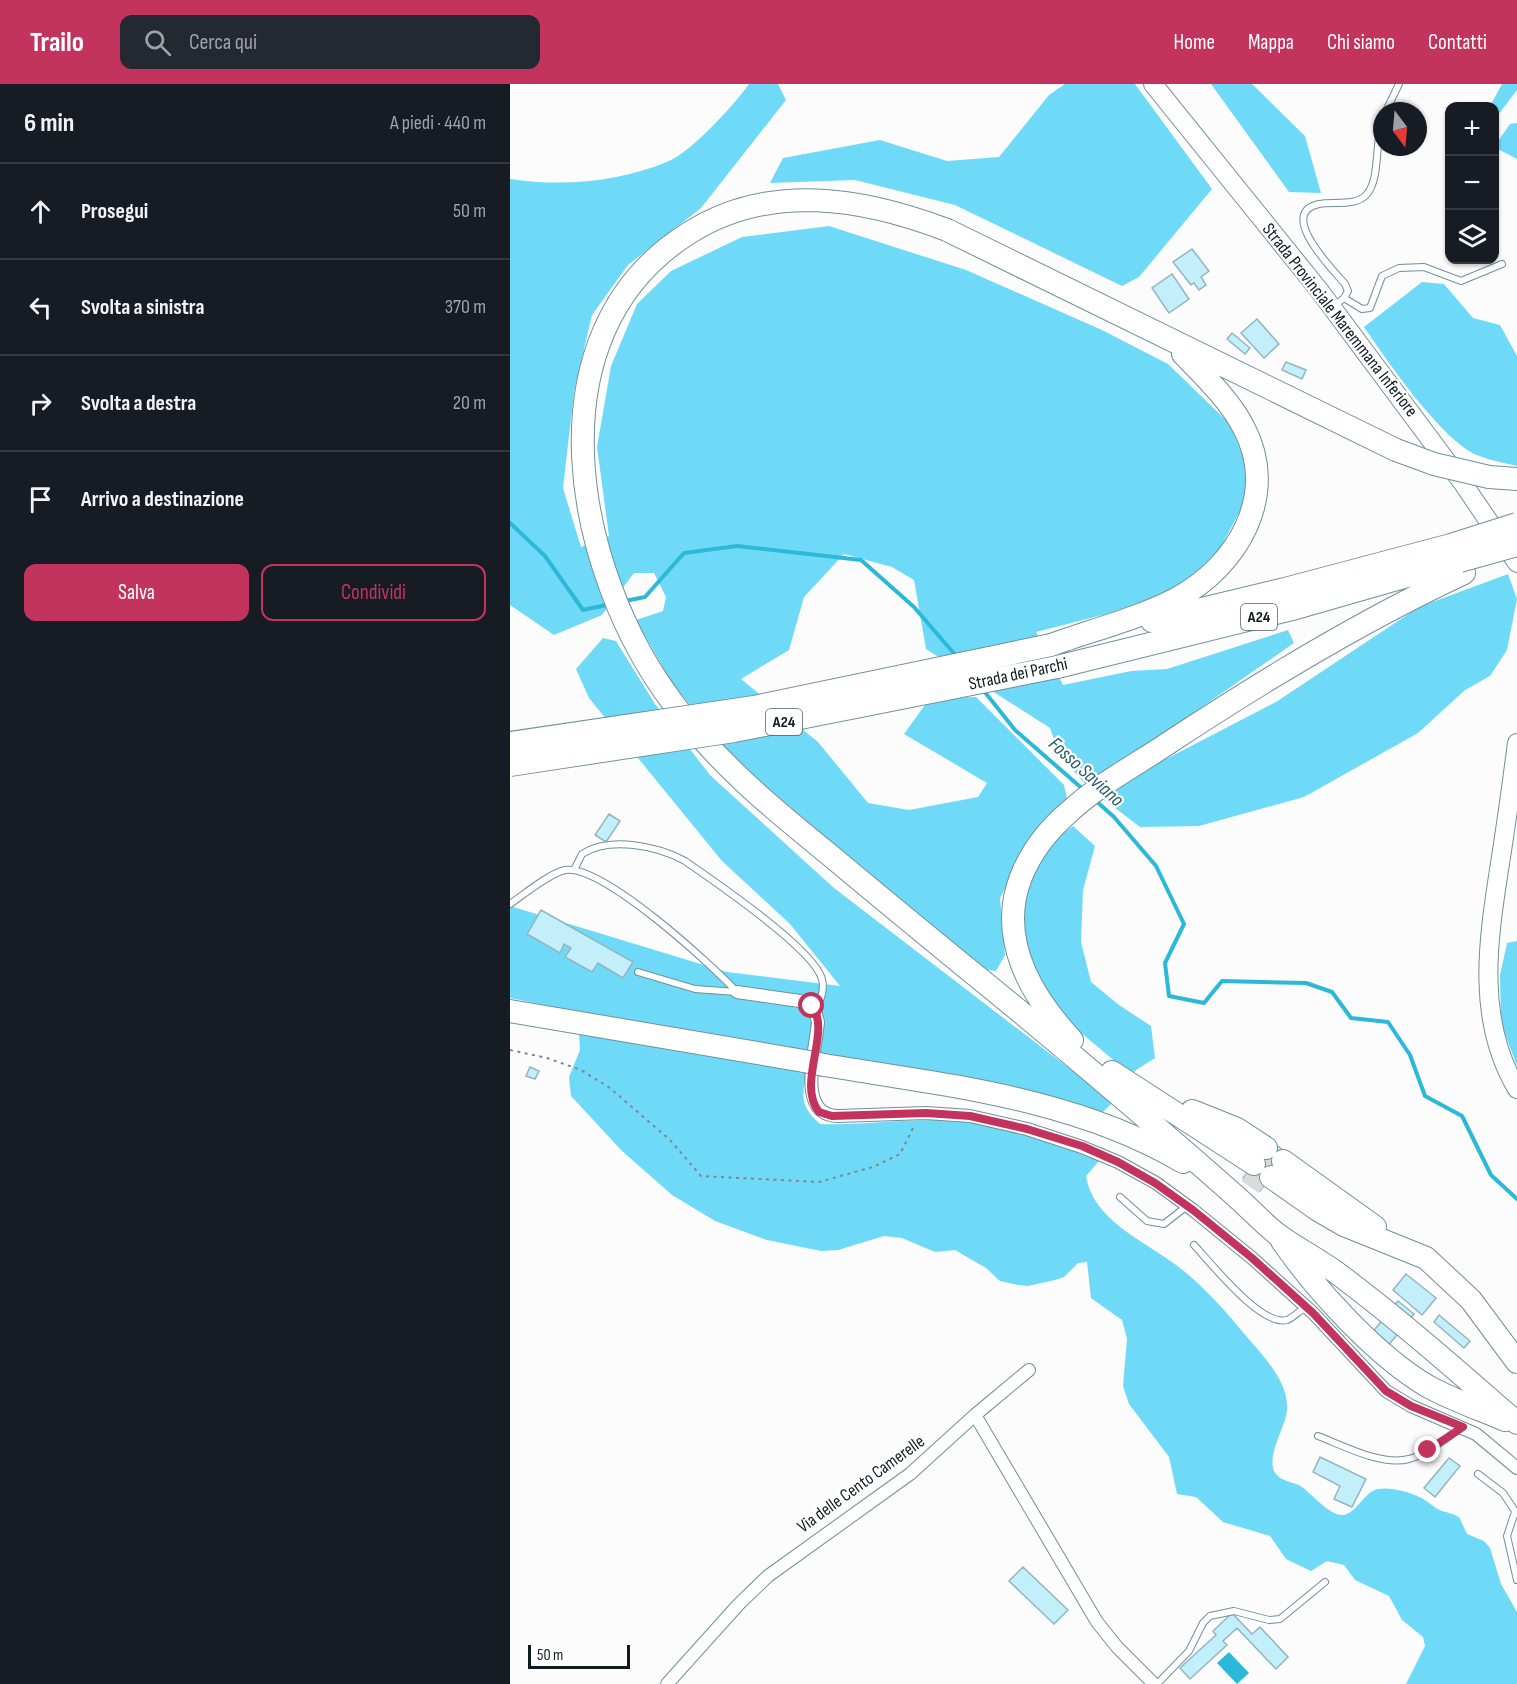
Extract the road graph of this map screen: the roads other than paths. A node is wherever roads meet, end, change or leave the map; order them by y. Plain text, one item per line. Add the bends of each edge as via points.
1 (1153, 84) edge
2 (1399, 84) edge
3 (1390, 102) edge
4 (1377, 156) edge
5 (1502, 264) dead end
6 (1338, 303) junction
7 (1171, 342) junction
8 (1517, 479) edge
9 (1517, 524) edge
10 (1517, 547) edge
11 (1458, 559) junction
12 (1517, 563) edge
13 (1051, 645) junction
14 (510, 743) edge
15 (1517, 743) edge
16 (510, 765) edge
17 (1511, 830) edge
18 (574, 870) junction
19 (510, 904) edge
20 (638, 972) dead end
21 (737, 992) junction
22 (510, 1011) edge
23 (815, 1011) junction
24 (1077, 1058) junction
25 (1517, 1089) edge
26 (1148, 1097) junction
27 (1265, 1166) junction
28 (1120, 1197) dead end
29 (1239, 1199) junction
30 (1187, 1206) junction
31 (1276, 1233) junction
32 (1194, 1245) dead end
33 (1307, 1307) junction
34 (1517, 1362) edge
35 (1029, 1370) dead end
36 (975, 1415) junction
37 (1517, 1424) edge
38 (1463, 1427) junction
39 (1318, 1436) dead end
40 (1517, 1468) edge
41 (1478, 1474) dead end
42 (1516, 1513) edge
43 (1517, 1580) edge
44 (1325, 1582) dead end
45 (667, 1684) edge
46 (1155, 1684) edge

1 - 6 main road, Strada Provinciale Maremmana Inferiore
2 - 3 lane
4 - 6 lane via 1367,194 1346,202 1316,204 1306,213 1309,241 1348,291
5 - 6 lane via 1461,281 1424,267 1399,268 1382,276 1370,308
6 - 12 main road, Strada Provinciale Maremmana Inferiore
7 - 8 highway, bridge via 1396,450 1434,464
7 - 13 highway via 1224,397 1248,437 1258,476 1249,523 1224,561 1193,589 1151,610
7 - 24 highway via 969,240 903,214 859,204 771,202 736,211 693,230 662,252 626,291 603,329 589,378 584,430 595,540 610,591 636,648 677,709 749,788
9 - 11 highway, Strada dei Parchi / A24, bridge
10 - 11 highway, Strada dei Parchi / A24, bridge
11 - 13 highway, Strada dei Parchi / A24 via 1286,589
11 - 16 highway, Strada dei Parchi / A24, bridge via 1296,608 1057,666 734,731
11 - 26 highway via 1393,607 1326,644 1078,804 1049,832 1027,866 1015,897 1013,927 1024,973 1045,1008 1073,1040
13 - 14 highway, Strada dei Parchi / A24, bridge via 754,707
15 - 17 main road
17 - 25 main road via 1491,927 1489,1002 1494,1036
18 - 19 lane via 559,872
18 - 21 lane via 637,904
18 - 23 lane via 582,854 610,846 649,848 685,861 778,930 817,968 822,994
20 - 21 lane via 695,989
21 - 23 street via 800,1001
22 - 29 highway via 1001,1096 1077,1116 1129,1136 1173,1156
23 - 30 street via 818,1022 812,1094 819,1112 839,1116 949,1113 1012,1124 1082,1146 1137,1173
24 - 26 highway
24 - 29 highway
26 - 27 highway
26 - 27 highway via 1222,1122
27 - 34 highway via 1320,1190 1406,1249 1426,1258 1471,1300
28 - 30 lane via 1147,1221 1164,1224
29 - 31 highway
30 - 33 street
31 - 37 highway via 1395,1318
31 - 37 highway via 1322,1292 1404,1369 1430,1387
32 - 33 lane via 1256,1308 1275,1320 1288,1319
33 - 38 street via 1386,1391
35 - 36 street, Via delle Cento Camerelle
36 - 45 street, Via delle Cento Camerelle via 901,1481 768,1576
36 - 46 street via 1097,1622
38 - 39 lane via 1419,1455 1400,1460
38 - 40 street
41 - 42 lane via 1503,1493
42 - 43 lane via 1506,1536
44 - 46 lane via 1280,1619 1234,1611 1210,1616 1189,1651

